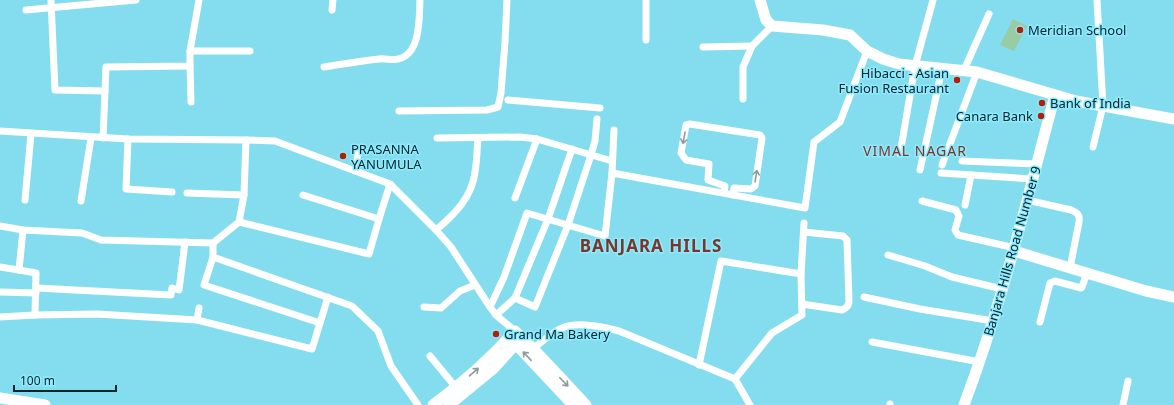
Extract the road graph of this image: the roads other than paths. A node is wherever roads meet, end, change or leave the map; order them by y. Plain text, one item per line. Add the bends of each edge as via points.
1 (136, 0) edge
2 (199, 0) edge
3 (333, 0) edge
4 (420, 0) edge
5 (507, 0) edge
6 (646, 0) edge
7 (760, 0) edge
8 (933, 0) edge
9 (1097, 0) edge
10 (52, 4) edge
11 (26, 10) dead end
12 (332, 10) dead end
13 (989, 14) dead end
14 (772, 26) junction
15 (646, 40) dead end
16 (752, 46) junction
17 (703, 47) dead end
18 (190, 51) junction
19 (250, 51) dead end
20 (867, 51) junction
21 (190, 66) junction
22 (915, 66) junction
23 (324, 67) dead end
24 (942, 68) junction
25 (964, 70) junction
26 (978, 72) junction
27 (105, 92) junction
28 (1055, 94) junction
29 (744, 99) dead end
30 (508, 100) dead end
31 (191, 102) dead end
32 (1102, 106) junction
33 (600, 108) dead end
34 (400, 111) dead end
35 (597, 119) dead end
36 (1174, 119) edge
37 (614, 130) dead end
38 (0, 131) edge
39 (31, 134) junction
40 (91, 138) junction
41 (103, 138) junction
42 (437, 138) dead end
43 (478, 138) junction
44 (128, 139) junction
45 (537, 139) junction
46 (246, 140) junction
47 (1093, 147) dead end
48 (359, 148) dead end
49 (572, 149) junction
50 (900, 154) dead end
51 (591, 155) junction
52 (612, 161) junction
53 (962, 161) dead end
54 (1037, 164) junction
55 (942, 165) dead end
56 (920, 170) dead end
57 (355, 171) junction
58 (612, 173) junction
59 (941, 173) dead end
60 (971, 174) junction
61 (1032, 179) junction
62 (390, 184) junction
63 (172, 192) dead end
64 (187, 193) dead end
65 (724, 193) junction
66 (244, 195) junction
67 (303, 195) dead end
68 (733, 195) junction
69 (515, 198) dead end
70 (25, 200) dead end
71 (922, 200) dead end
72 (1027, 200) junction
73 (81, 201) dead end
74 (965, 205) dead end
75 (379, 218) junction
76 (548, 219) junction
77 (239, 222) junction
78 (804, 223) dead end
79 (568, 225) junction
80 (0, 226) edge
81 (23, 230) junction
82 (436, 230) junction
83 (804, 232) junction
84 (185, 242) junction
85 (213, 243) junction
86 (1014, 250) junction
87 (888, 255) dead end
88 (213, 257) junction
89 (0, 267) edge
90 (1070, 268) junction
91 (19, 270) junction
92 (801, 274) junction
93 (1087, 274) junction
94 (476, 285) junction
95 (1002, 289) junction
96 (36, 290) junction
97 (0, 292) edge
98 (328, 297) junction
99 (864, 297) dead end
100 (1174, 297) edge
101 (515, 298) junction
102 (802, 304) junction
103 (424, 307) dead end
104 (490, 307) junction
105 (200, 308) dead end
106 (496, 314) junction
107 (35, 315) junction
108 (0, 317) edge
109 (197, 320) junction
110 (993, 321) junction
111 (1040, 322) dead end
112 (320, 323) junction
113 (516, 337) junction
114 (872, 342) dead end
115 (534, 348) junction
116 (430, 356) dead end
117 (980, 362) junction
118 (699, 365) junction
119 (735, 380) junction
120 (1128, 381) dead end
121 (459, 391) junction
122 (0, 398) edge
123 (45, 405) edge
124 (418, 405) edge
125 (433, 405) edge
126 (449, 405) edge
127 (573, 405) edge
128 (586, 405) edge
129 (750, 405) edge
130 (964, 405) edge
131 (1123, 405) edge

1 - 10 street
2 - 18 street
3 - 12 street
4 - 23 street via 419,32 412,50 405,56 397,60 384,58
5 - 34 street via 506,42 498,106 487,110
6 - 15 street
7 - 14 street via 766,20
8 - 22 street
9 - 32 street
10 - 11 street
10 - 27 street via 55,90
13 - 25 street
14 - 16 street
14 - 20 street via 850,35
16 - 17 street
16 - 29 street via 744,67
18 - 19 street
18 - 21 street
20 - 22 street via 883,59
20 - 68 street via 840,122 814,142 805,208
21 - 27 street via 106,67
21 - 31 street
22 - 24 street
22 - 50 street
24 - 25 street
24 - 56 street
25 - 26 street
26 - 28 street
26 - 55 street
27 - 41 street
28 - 32 street
28 - 54 street, Banjara Hills Road Number 9
30 - 33 street
32 - 36 street
32 - 47 street
35 - 51 street
37 - 52 street
38 - 39 street
39 - 40 street
39 - 70 street
40 - 41 street
40 - 73 street
41 - 44 street
42 - 43 street
43 - 45 street
43 - 82 street via 475,173 468,193 459,208
44 - 46 street
44 - 63 street via 126,189
45 - 49 street
45 - 69 street
46 - 57 street via 276,142
46 - 66 street
48 - 57 street
49 - 51 street
49 - 76 street
51 - 52 street
51 - 79 street
52 - 58 street
53 - 54 street
54 - 61 street, Banjara Hills Road Number 9
57 - 62 street
58 - 65 street
58 - 79 street via 605,236
59 - 60 street
60 - 61 street
60 - 74 street
61 - 72 street, Banjara Hills Road Number 9
62 - 75 street
62 - 82 street
64 - 66 street
65 - 68 street
68 -> 65 street via 734,188 751,189 754,186 762,138 760,135 686,125 681,153 686,160 710,164 708,180 725,186
66 - 77 street
67 - 75 street
71 - 86 street via 956,210 959,216 955,230 958,236
72 - 86 street, Banjara Hills Road Number 9
72 - 90 street via 1071,210 1080,216
75 - 77 street via 369,254
76 - 79 street
76 - 101 street
76 - 104 street via 527,213
77 - 85 street
78 - 83 street
79 - 101 street via 535,307
80 - 81 street
81 - 84 street via 82,233 101,240
81 - 91 street
82 - 94 street via 451,247
83 - 92 street
83 - 102 street via 845,237 848,243 849,302 842,310
84 - 85 street
84 - 96 street via 179,290 172,288 171,295
85 - 88 street
86 - 90 street
86 - 95 street, Banjara Hills Road Number 9
87 - 95 street via 952,277
88 - 98 street
88 - 112 street via 204,286
89 - 91 street
90 - 93 street
91 - 96 street via 36,273
92 - 102 street
92 - 118 street via 721,261
93 - 100 street
93 - 111 street via 1081,288 1055,281 1050,283
94 - 103 street via 460,291 441,308
94 - 104 street
95 - 110 street, Banjara Hills Road Number 9
96 - 97 street
96 - 107 street
98 - 112 street
98 - 124 street via 352,306 378,331 391,366
99 - 110 street
101 - 106 street
102 - 119 street via 802,315 772,333
104 - 106 street
105 - 109 street
106 - 113 street
107 - 108 street
107 - 109 street via 97,314
109 - 112 street via 312,349
110 - 117 street, Banjara Hills Road Number 9
113 - 115 street
113 - 121 street via 486,362
127 -> 113 street
114 - 117 street
115 - 118 street via 562,328 570,325 586,326 619,331
115 -> 128 street
116 - 121 street
117 - 130 street, Banjara Hills Road Number 9
118 - 119 street
119 - 129 street
120 - 131 street
121 - 125 street
121 - 126 street
122 - 123 street

